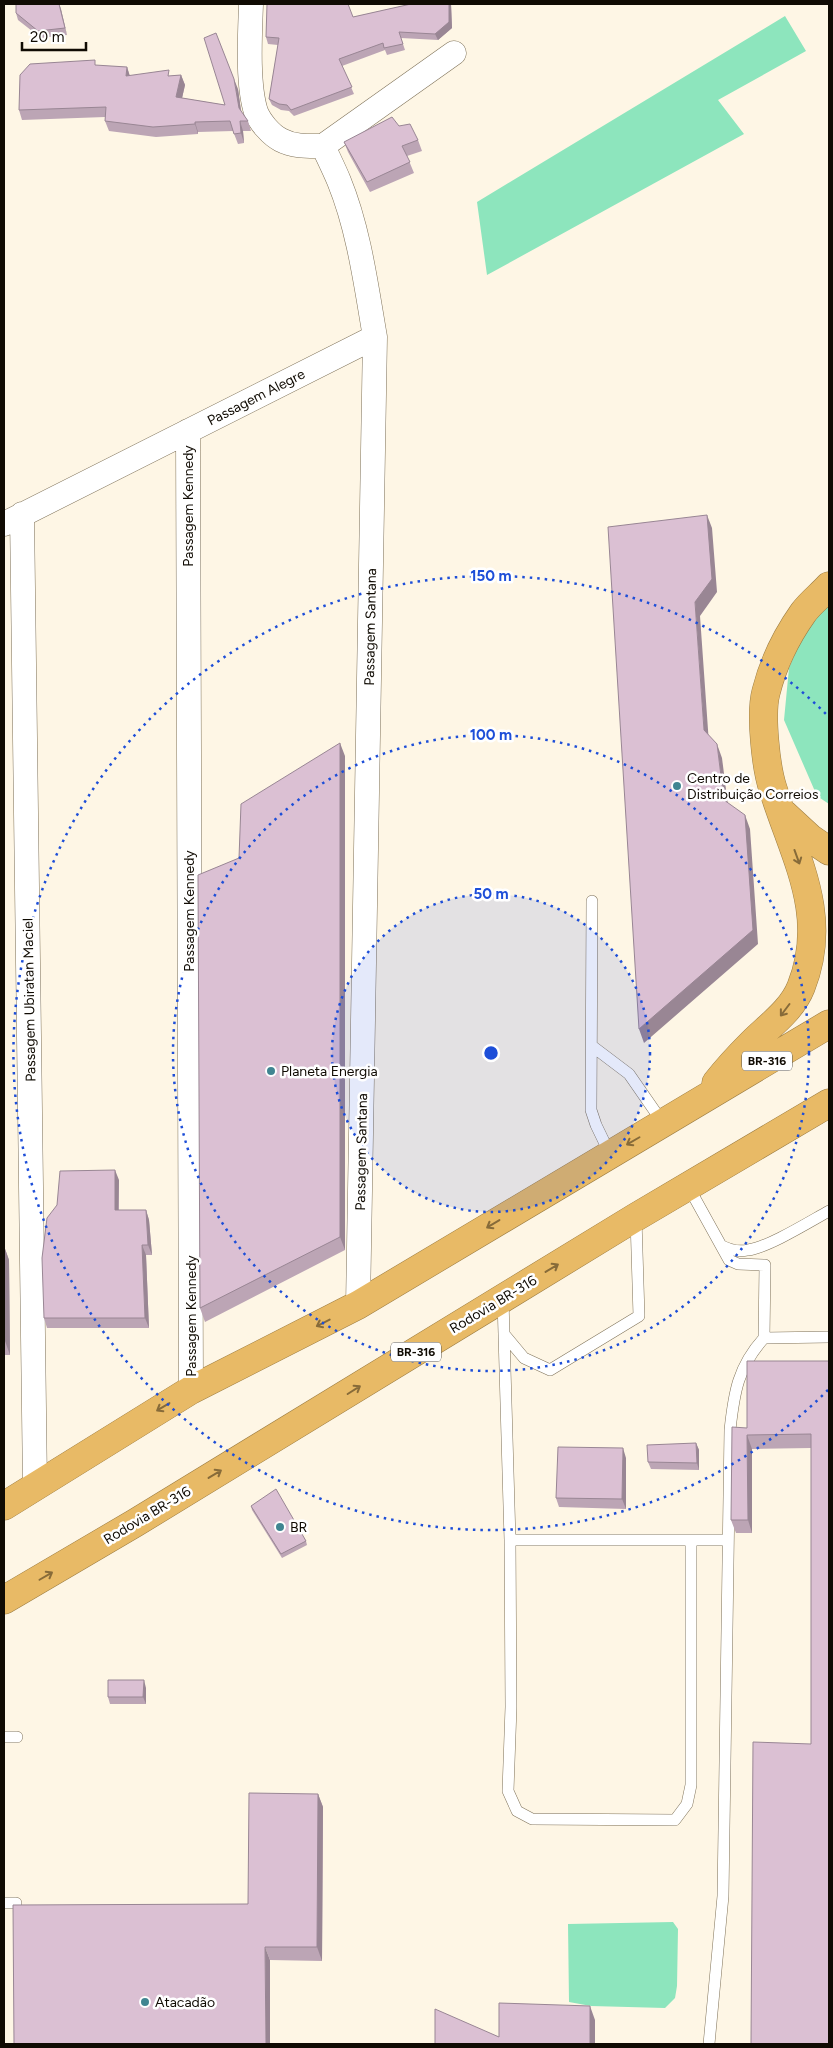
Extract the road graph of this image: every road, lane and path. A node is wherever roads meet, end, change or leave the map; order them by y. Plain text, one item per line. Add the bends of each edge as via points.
1 (251, 4) edge
2 (454, 53) dead end
3 (323, 146) junction
4 (375, 337) junction
5 (188, 431) junction
6 (13, 519) edge
7 (829, 586) edge
8 (781, 811) junction
9 (829, 851) edge
10 (592, 901) dead end
11 (829, 1024) edge
12 (592, 1046) junction
13 (705, 1098) junction
14 (824, 1110) edge
15 (663, 1123) junction
16 (610, 1154) junction
17 (688, 1186) junction
18 (829, 1211) edge
19 (636, 1218) junction
20 (766, 1244) junction
21 (722, 1246) junction
22 (765, 1265) junction
23 (503, 1298) junction
24 (358, 1305) junction
25 (504, 1334) junction
26 (764, 1338) junction
27 (829, 1338) edge
28 (191, 1390) junction
29 (35, 1485) junction
30 (4, 1506) edge
31 (510, 1540) junction
32 (691, 1540) junction
33 (728, 1540) junction
34 (4, 1600) edge
35 (4, 1737) edge
36 (17, 1737) dead end
37 (4, 1903) edge
38 (16, 1903) edge
39 (709, 2044) edge

1 - 3 street via 250,52 256,112 264,126 280,140 301,146
2 - 3 street
3 - 4 street, Passagem Santana via 340,182 352,221
4 - 5 street, Passagem Alegre
4 - 24 street, Passagem Santana
5 - 6 street, Passagem Alegre
5 - 28 street, Passagem Kennedy
6 - 29 street, Passagem Ubiratan Maciel
7 - 8 highway via 804,612 781,648 765,693 764,740 772,788
8 - 9 highway
8 -> 13 highway via 802,869 813,926 811,956 800,988 782,1015 734,1062
10 - 12 lane
11 - 13 highway, BR-316
12 - 15 lane via 629,1074
12 - 16 lane via 592,1110
13 - 15 highway, BR-316
14 - 17 highway, Rodovia BR-316 / BR-316
15 -> 16 highway, BR-316
16 -> 24 highway, BR-316
17 - 19 highway, Rodovia BR-316 / BR-316
17 - 21 lane
18 - 20 lane
23 -> 19 highway, Rodovia BR-316 / BR-316
19 - 25 lane via 639,1316 550,1370 524,1358
20 - 21 lane via 748,1250 731,1250
20 - 22 lane
21 - 22 lane via 729,1260 738,1264
22 - 26 lane
23 - 25 lane
34 -> 23 highway, Rodovia BR-316 / BR-316
24 -> 28 highway, BR-316
25 - 31 lane
26 - 27 lane
26 - 33 lane via 740,1372 734,1394 730,1430
28 -> 29 highway, BR-316
29 - 30 highway, BR-316
31 - 32 lane
31 - 32 lane via 508,1791 517,1811 532,1819 675,1820 687,1804 691,1785
32 - 33 lane
33 - 39 lane via 724,1896
35 - 36 lane
37 - 38 lane

